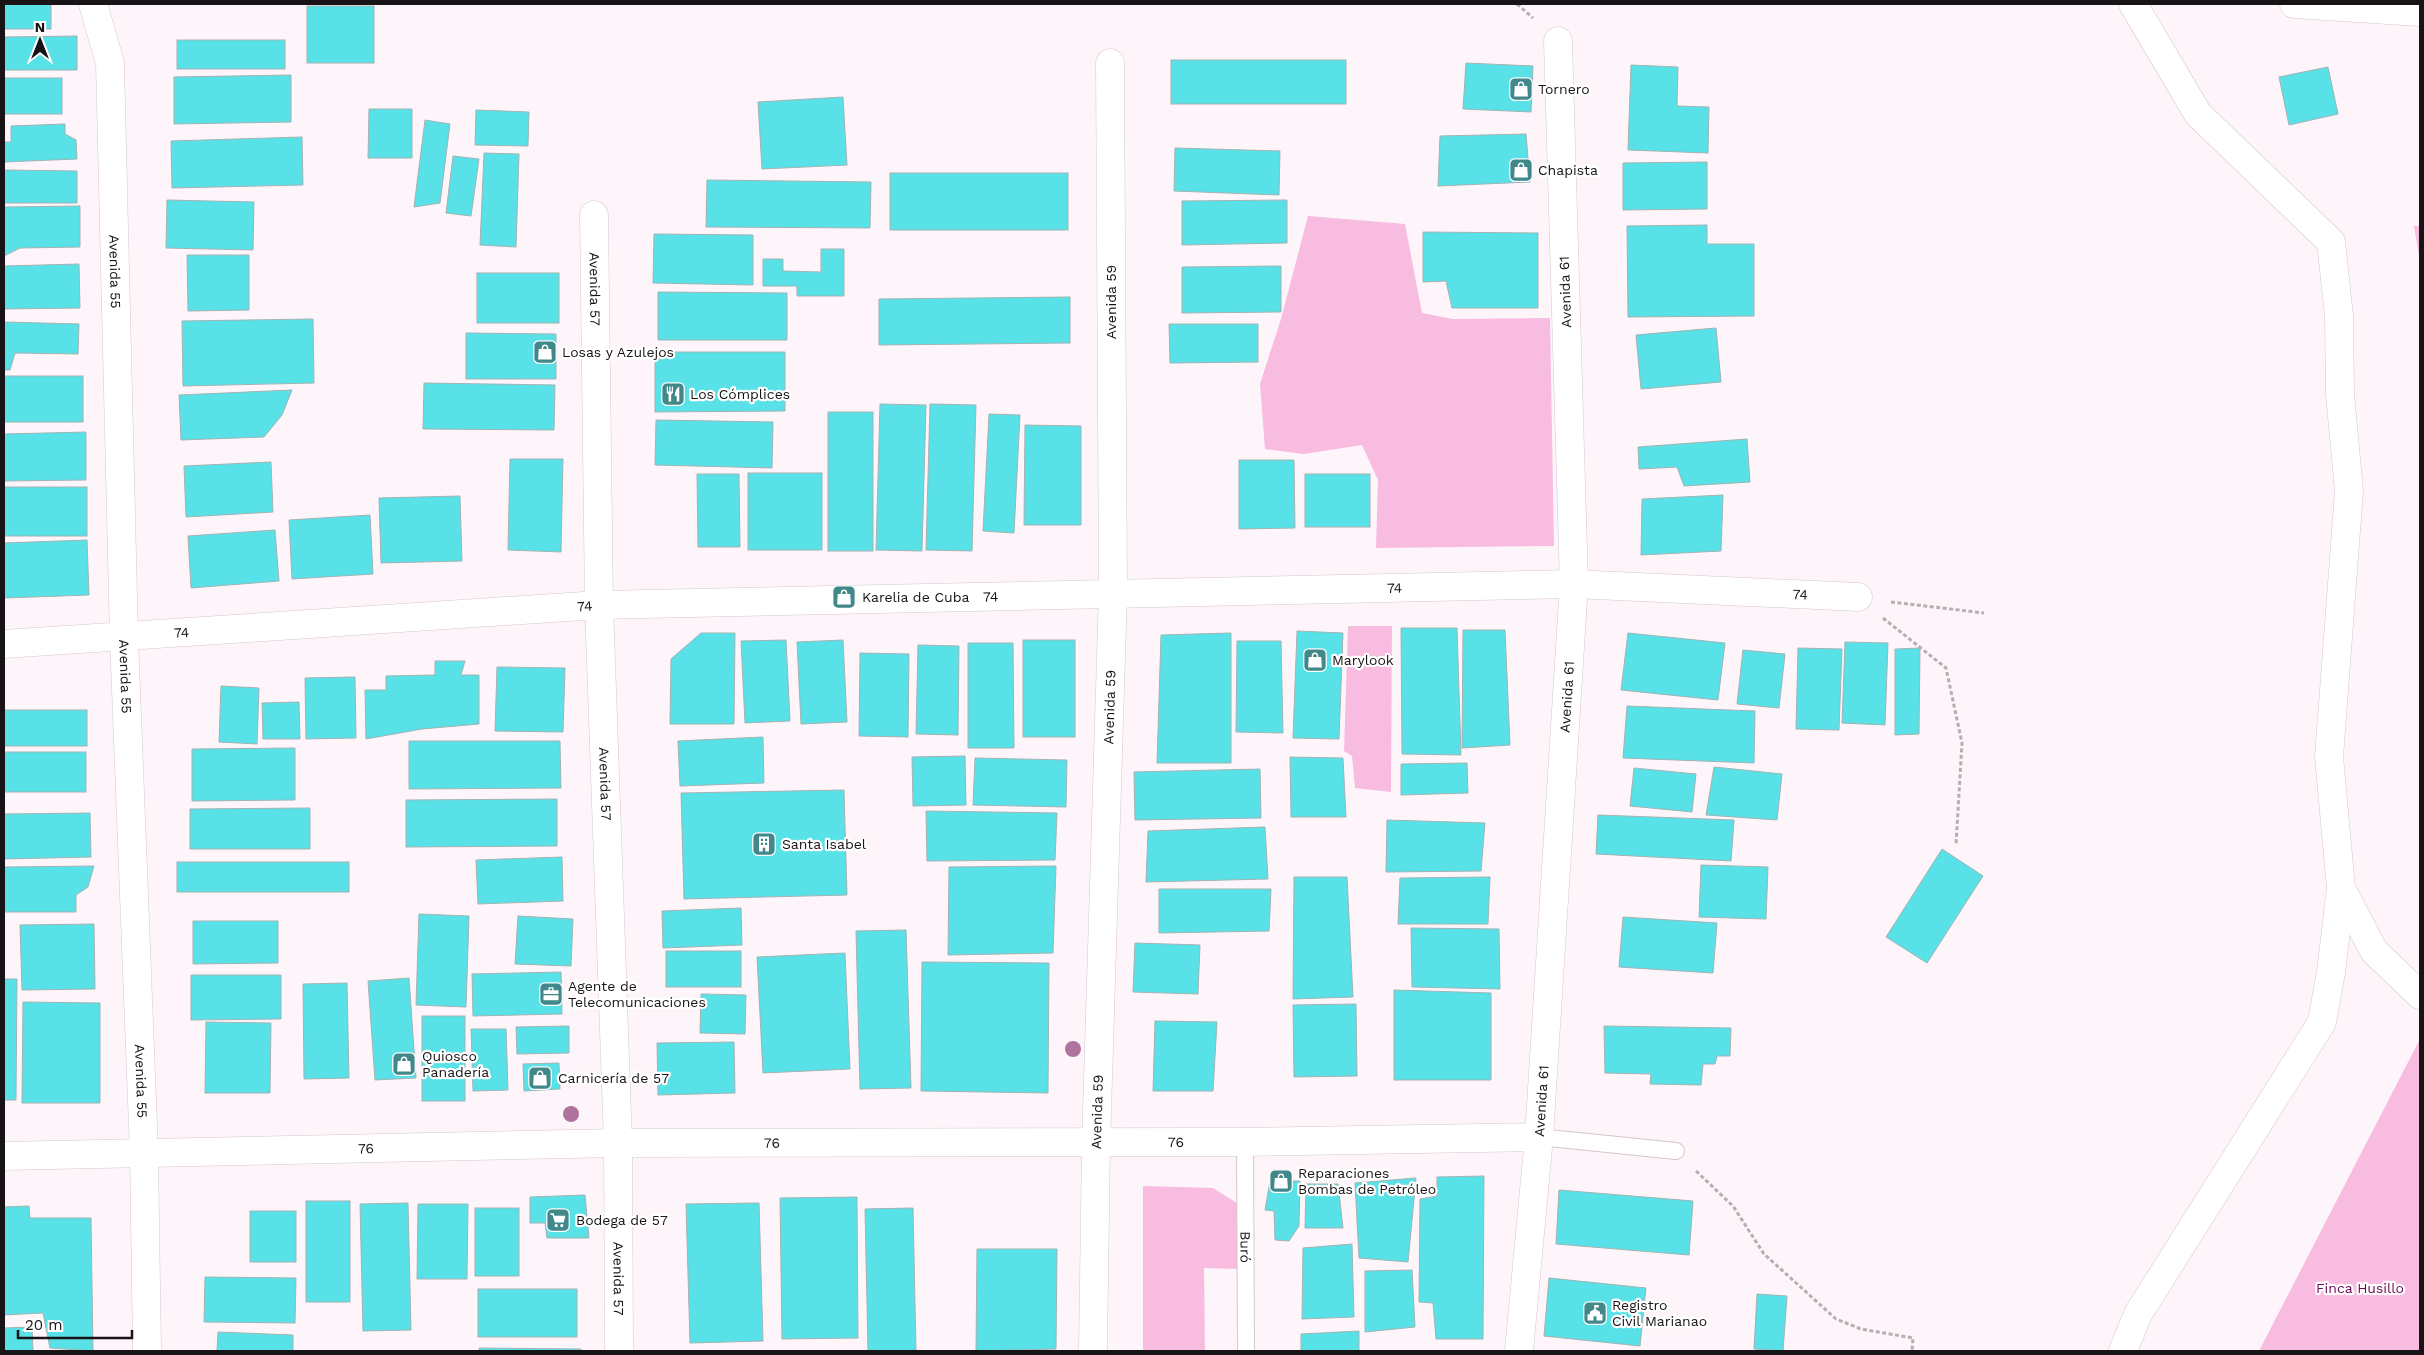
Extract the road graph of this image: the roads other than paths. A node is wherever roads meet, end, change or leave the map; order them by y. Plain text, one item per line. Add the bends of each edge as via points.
1 (93, 4) edge
2 (2133, 4) edge
3 (2294, 4) edge
4 (2420, 12) edge
5 (1558, 41) dead end
6 (1110, 63) dead end
7 (594, 215) dead end
8 (1574, 584) junction
9 (1113, 592) junction
10 (1858, 598) road end
11 (599, 605) junction
12 (124, 638) junction
13 (4, 644) edge
14 (2341, 888) junction
15 (2420, 995) edge
16 (1540, 1137) junction
17 (1097, 1141) junction
18 (1244, 1142) junction
19 (618, 1143) junction
20 (1676, 1151) road end
21 (144, 1152) junction
22 (4, 1156) edge
23 (147, 1351) edge
24 (619, 1351) edge
25 (1093, 1351) edge
26 (1246, 1351) edge
27 (1520, 1351) edge
28 (2123, 1351) edge

1 - 12 street, Avenida 55 via 110,63
2 - 14 street via 2198,114 2332,242 2349,491 2329,757
3 - 4 street
5 - 8 street, Avenida 61
6 - 9 street, Avenida 59
7 - 11 street, Avenida 57
8 - 9 street, 74
8 - 10 street, 74
8 - 16 street, Avenida 61
9 - 11 street, 74
9 - 17 street, Avenida 59
11 - 12 street, 74
11 - 19 street, Avenida 57
12 - 13 street, 74
12 - 21 street, Avenida 55
14 - 15 street via 2374,951
14 - 28 street via 2332,972 2322,1022 2138,1314
16 - 18 street, 76
16 - 20 lane
16 - 27 street, Avenida 61
17 - 18 street, 76
17 - 19 street, 76
17 - 25 street, Avenida 59
18 - 26 lane, Buró
19 - 21 street, 76
19 - 24 street, Avenida 57
21 - 22 street, 76
21 - 23 street, Avenida 55

